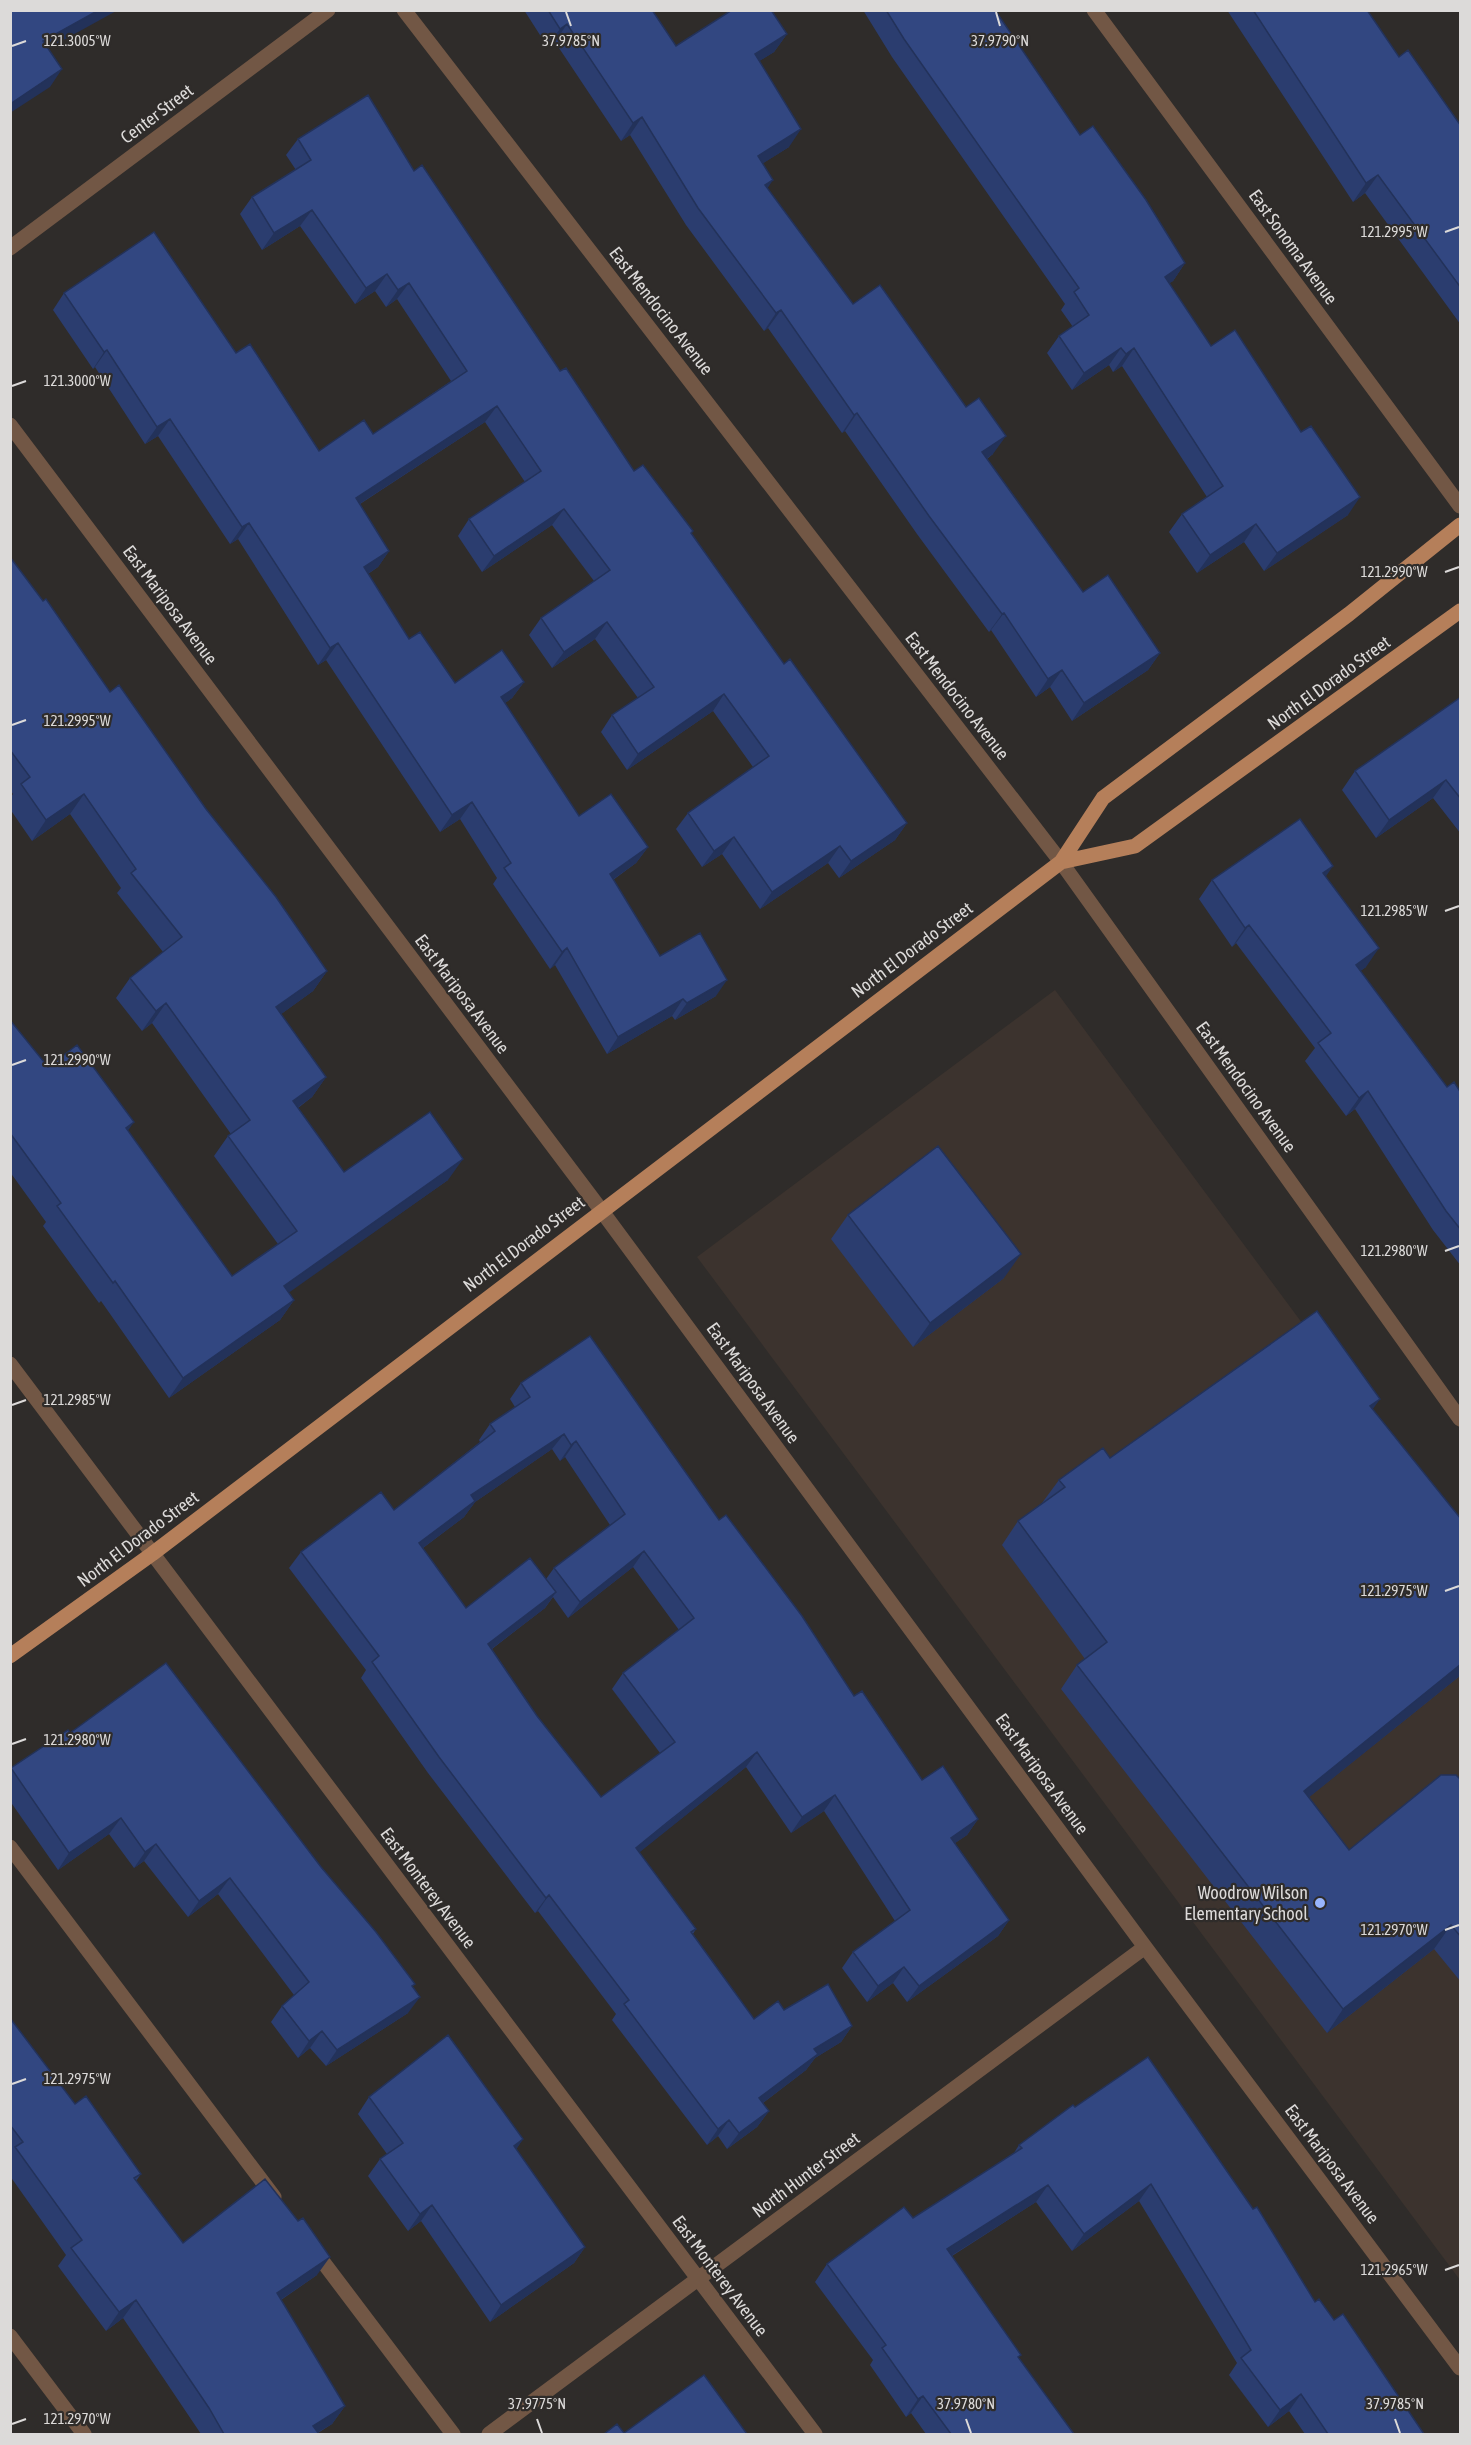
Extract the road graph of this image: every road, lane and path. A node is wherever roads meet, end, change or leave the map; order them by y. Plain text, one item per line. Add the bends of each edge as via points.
1 (328, 10) edge
2 (404, 10) edge
3 (1094, 10) edge
4 (10, 248) edge
5 (10, 425) edge
6 (1461, 506) edge
7 (1461, 525) edge
8 (1461, 611) edge
9 (1061, 862) junction
10 (600, 1210) junction
11 (10, 1364) edge
12 (1461, 1419) edge
13 (152, 1554) junction
14 (10, 1656) edge
15 (10, 1847) edge
16 (1145, 1947) junction
17 (282, 2207) edge
18 (303, 2235) edge
19 (698, 2279) junction
20 (10, 2336) edge
21 (1461, 2368) edge
22 (84, 2434) edge
23 (453, 2434) edge
24 (489, 2434) edge
25 (815, 2434) edge

1 - 4 street, Center Street
2 - 9 street, East Mendocino Avenue
3 - 6 street, East Sonoma Avenue
5 - 10 street, East Mariposa Avenue
7 - 9 main road, North El Dorado Street via 1103,798
8 - 9 main road, North El Dorado Street via 1135,846
9 - 10 main road, North El Dorado Street
9 - 12 street, East Mendocino Avenue
10 - 13 main road, North El Dorado Street
10 - 16 street, East Mariposa Avenue
11 - 13 street, East Monterey Avenue
13 - 14 main road, North El Dorado Street
13 - 19 street, East Monterey Avenue
15 - 17 street
16 - 19 street, North Hunter Street
16 - 21 street, East Mariposa Avenue
18 - 23 street
19 - 24 street, North Hunter Street
19 - 25 street, East Monterey Avenue
20 - 22 street

